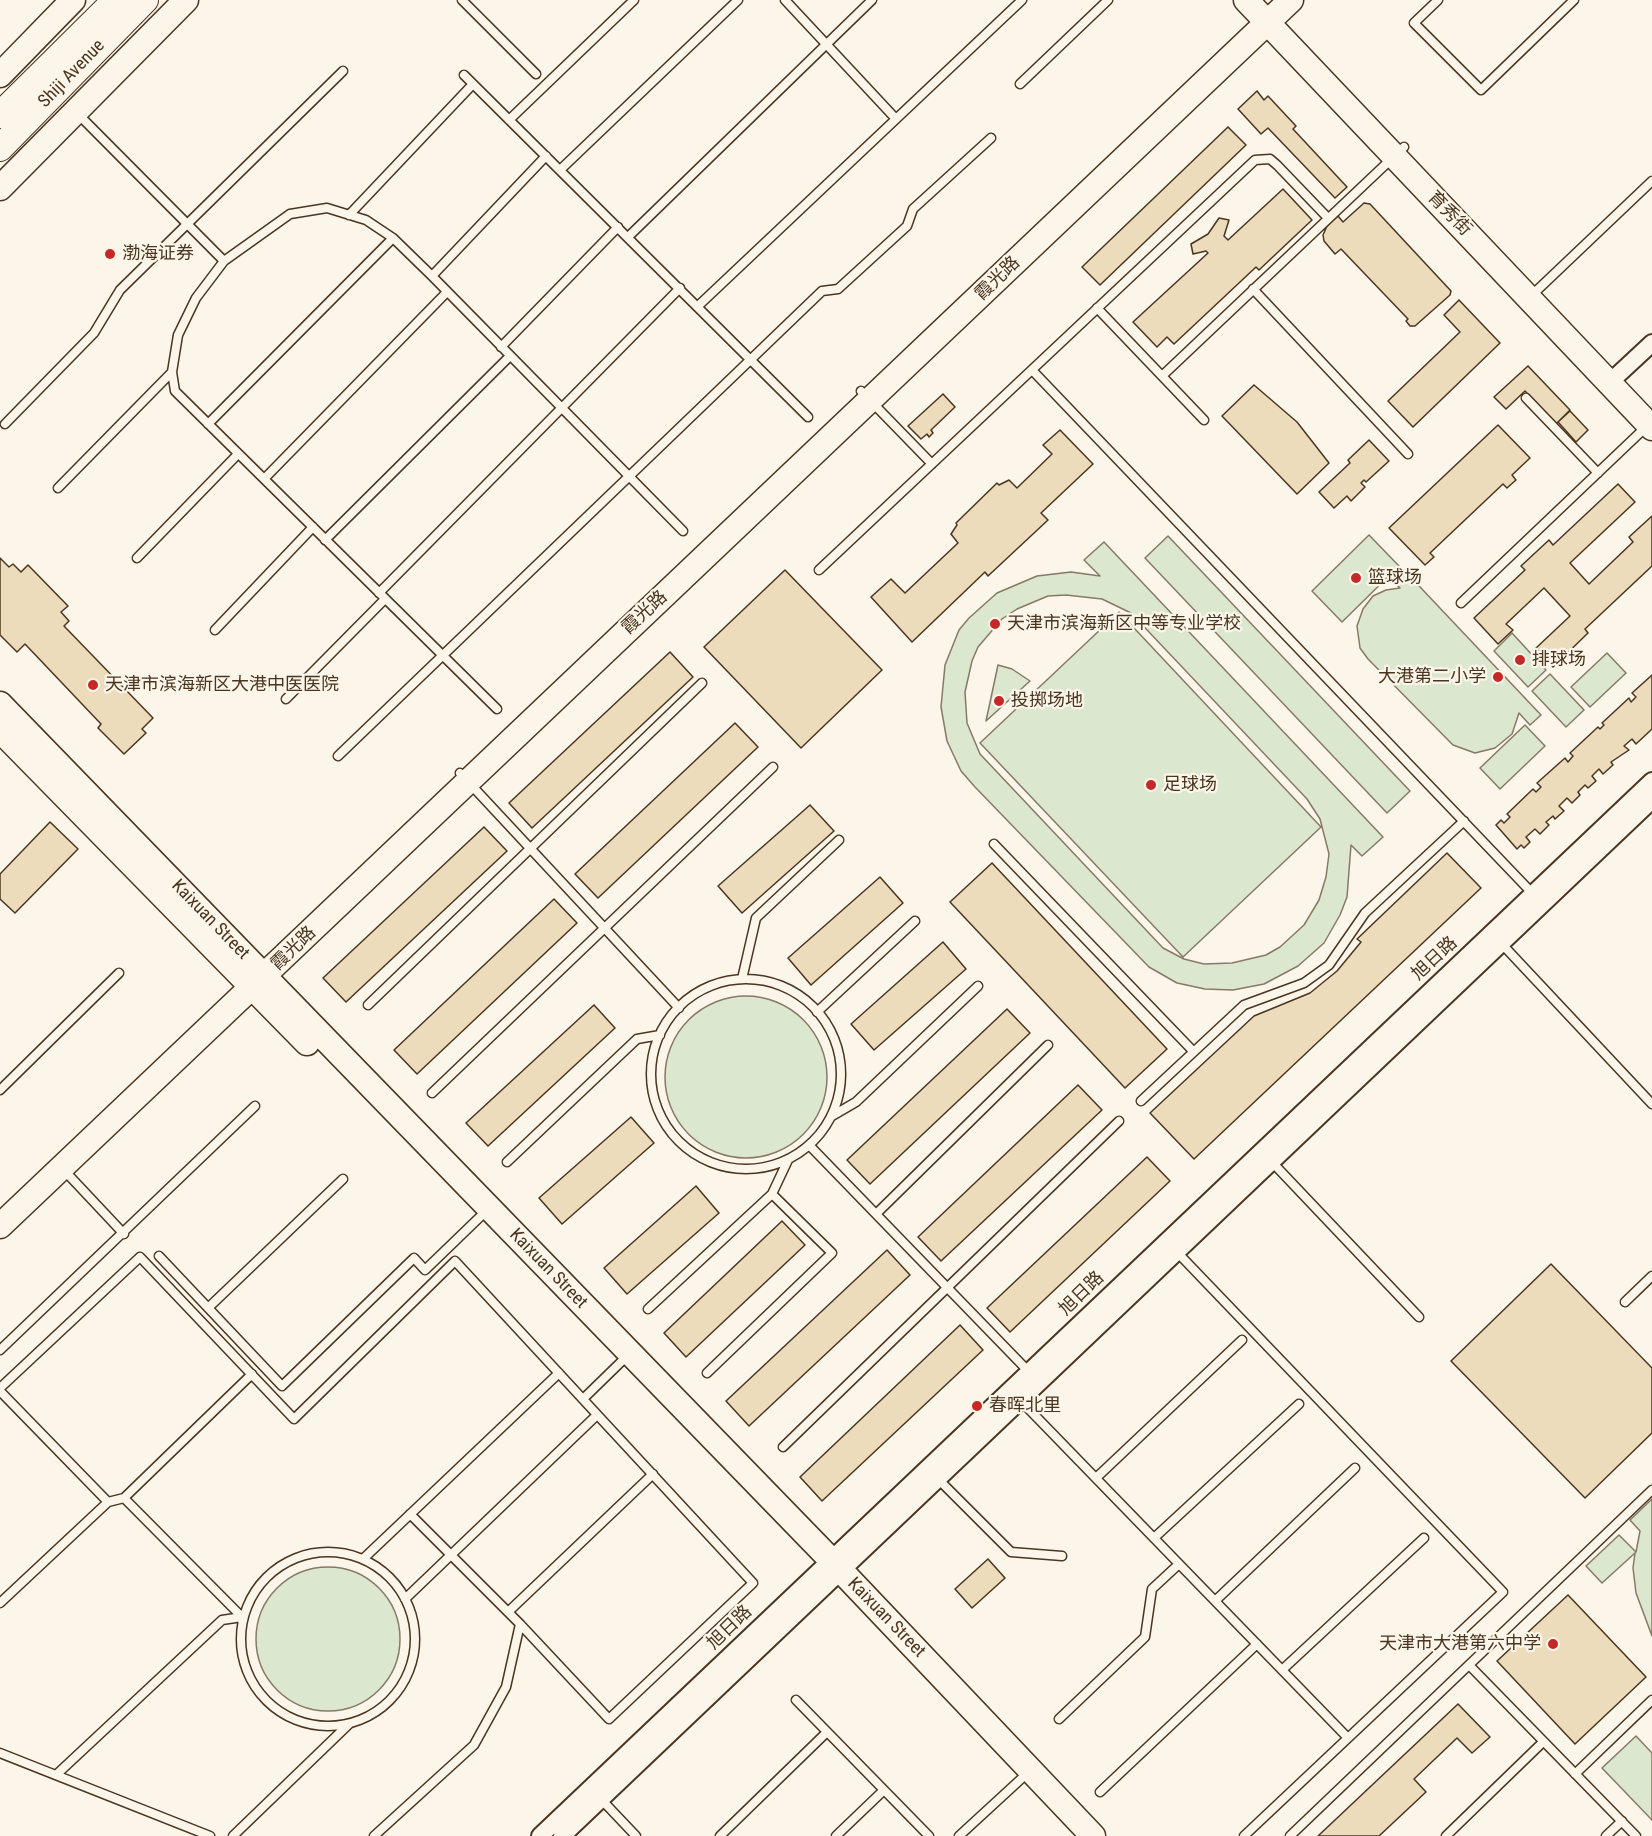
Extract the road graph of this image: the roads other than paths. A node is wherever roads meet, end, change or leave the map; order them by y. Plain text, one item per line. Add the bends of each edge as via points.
1 (73, 0) edge
2 (116, 0) edge
3 (145, 0) edge
4 (186, 0) edge
5 (462, 0) edge
6 (634, 0) edge
7 (738, 0) edge
8 (785, 0) edge
9 (872, 0) edge
10 (1022, 0) edge
11 (1108, 0) edge
12 (1438, 0) edge
13 (1574, 0) edge
14 (1269, 6) edge
15 (825, 43) junction
16 (343, 70) dead end
17 (536, 74) dead end
18 (0, 75) edge
19 (464, 75) dead end
20 (473, 84) junction
21 (1020, 84) dead end
22 (76, 111) junction
23 (0, 115) edge
24 (896, 118) junction
25 (509, 120) junction
26 (991, 138) dead end
27 (0, 148) edge
28 (1399, 152) junction
29 (546, 156) junction
30 (560, 170) junction
31 (1652, 181) edge
32 (0, 188) edge
33 (349, 215) junction
34 (1328, 218) junction
35 (188, 225) junction
36 (618, 228) junction
37 (628, 237) junction
38 (393, 238) junction
39 (224, 261) junction
40 (432, 276) junction
41 (680, 288) junction
42 (1253, 289) junction
43 (447, 292) junction
44 (1534, 293) junction
45 (698, 306) junction
46 (1097, 308) junction
47 (1652, 343) edge
48 (501, 348) junction
49 (510, 356) junction
50 (751, 359) junction
51 (1032, 369) junction
52 (172, 372) junction
53 (1162, 376) junction
54 (1615, 378) junction
55 (865, 396) junction
56 (1526, 398) dead end
57 (560, 407) junction
58 (808, 417) dead end
59 (1204, 420) dead end
60 (1651, 420) edge
61 (5, 424) dead end
62 (208, 424) junction
63 (238, 454) junction
64 (1408, 454) dead end
65 (932, 464) junction
66 (1598, 473) junction
67 (628, 476) junction
68 (264, 479) junction
69 (58, 488) dead end
70 (313, 527) junction
71 (683, 531) dead end
72 (325, 540) junction
73 (137, 558) dead end
74 (819, 570) dead end
75 (382, 596) junction
76 (1461, 603) dead end
77 (214, 630) dead end
78 (442, 656) junction
79 (702, 683) dead end
80 (286, 699) dead end
81 (0, 704) edge
82 (497, 709) dead end
83 (0, 730) edge
84 (338, 756) dead end
85 (773, 767) dead end
86 (464, 777) junction
87 (1652, 781) edge
88 (1652, 800) edge
89 (1464, 821) junction
90 (838, 840) dead end
91 (994, 844) dead end
92 (530, 848) junction
93 (1538, 898) junction
94 (915, 921) dead end
95 (604, 928) junction
96 (1496, 938) junction
97 (119, 973) dead end
98 (254, 978) junction
99 (742, 979) junction
100 (978, 986) dead end
101 (368, 1005) dead end
102 (679, 1008) junction
103 (817, 1012) junction
104 (660, 1035) junction
105 (1048, 1046) dead end
106 (1193, 1051) junction
107 (0, 1090) edge
108 (432, 1093) dead end
109 (1141, 1101) dead end
110 (1652, 1104) edge
111 (255, 1106) dead end
112 (832, 1116) junction
113 (1119, 1121) dead end
114 (809, 1145) junction
115 (1266, 1157) junction
116 (788, 1160) junction
117 (507, 1162) dead end
118 (58, 1164) junction
119 (343, 1179) dead end
120 (772, 1194) junction
121 (0, 1210) edge
122 (483, 1214) junction
123 (876, 1214) junction
124 (0, 1226) edge
125 (124, 1234) junction
126 (1172, 1246) junction
127 (159, 1256) dead end
128 (1652, 1276) edge
129 (947, 1288) junction
130 (1625, 1302) dead end
131 (208, 1308) junction
132 (648, 1309) dead end
133 (1419, 1317) dead end
134 (1242, 1340) dead end
135 (0, 1350) edge
136 (623, 1360) junction
137 (559, 1373) junction
138 (707, 1373) dead end
139 (252, 1374) junction
140 (1034, 1377) junction
141 (0, 1390) edge
142 (1015, 1396) junction
143 (583, 1399) junction
144 (1299, 1404) dead end
145 (597, 1414) junction
146 (783, 1447) dead end
147 (1355, 1468) dead end
148 (932, 1473) junction
149 (653, 1474) junction
150 (1096, 1478) junction
151 (1652, 1490) edge
152 (124, 1498) junction
153 (108, 1502) junction
154 (410, 1514) junction
155 (1424, 1538) dead end
156 (1154, 1539) junction
157 (451, 1555) junction
158 (1062, 1557) dead end
159 (363, 1559) junction
160 (1179, 1564) junction
161 (831, 1570) junction
162 (405, 1599) junction
163 (1215, 1601) junction
164 (0, 1603) edge
165 (508, 1612) junction
166 (242, 1617) junction
167 (519, 1624) junction
168 (1257, 1644) junction
169 (1469, 1665) junction
170 (1282, 1670) junction
171 (796, 1700) dead end
172 (1652, 1700) edge
173 (1059, 1719) dead end
174 (349, 1724) junction
175 (827, 1732) junction
176 (1348, 1738) junction
177 (1543, 1742) junction
178 (0, 1753) edge
179 (1575, 1774) junction
180 (56, 1775) junction
181 (1021, 1779) junction
182 (884, 1790) junction
183 (1100, 1792) dead end
184 (595, 1794) junction
185 (1622, 1821) junction
186 (210, 1836) edge
187 (233, 1836) edge
188 (374, 1836) edge
189 (540, 1836) edge
190 (562, 1836) edge
191 (636, 1836) edge
192 (720, 1836) edge
193 (836, 1836) edge
194 (929, 1836) edge
195 (960, 1836) edge
196 (1076, 1836) edge
197 (1093, 1836) edge
198 (1244, 1836) edge
199 (1290, 1836) edge
200 (1446, 1836) edge
201 (1606, 1836) edge
202 (1636, 1836) edge

1 - 18 street
2 - 23 main road, Shiji Avenue
3 - 27 main road, Shiji Avenue
4 - 22 street
5 - 17 lane
6 - 25 lane
7 - 30 lane
8 - 15 lane
9 - 15 lane
10 - 24 lane
11 - 21 lane
12 - 13 lane via 1414,23 1481,90
14 - 28 street, 育秀街
14 - 55 street, 霞光路
15 - 24 lane
15 - 37 lane
16 - 35 lane
19 - 20 lane
20 - 25 lane
20 - 33 lane
22 - 32 street
22 - 35 lane
24 - 45 lane
25 - 29 lane
26 - 50 lane via 913,209 907,226 838,289 822,291
28 - 34 lane
28 - 44 street, 育秀街
29 - 30 lane
29 - 40 lane
30 - 36 lane
31 - 44 lane
33 - 38 lane via 366,220
33 - 39 lane via 327,208 290,214
34 - 42 lane
34 - 46 lane via 1270,159 1255,160
35 - 39 lane
35 - 61 lane via 120,290 94,333
36 - 37 lane
36 - 48 lane
37 - 41 lane
38 - 40 lane
38 - 62 lane
39 - 52 lane via 196,298 178,335
40 - 43 lane
41 - 45 lane
41 - 57 lane
42 - 53 lane
42 - 64 lane
43 - 48 lane
43 - 68 lane
44 - 54 street, 育秀街
45 - 50 lane
46 - 51 lane
46 - 53 lane
47 - 54 street
48 - 49 lane
49 - 57 lane
49 - 72 lane
50 - 58 lane
50 - 67 lane
51 - 65 lane
51 - 89 lane
52 - 62 lane via 175,391
52 - 69 lane
53 - 59 lane
54 - 60 street, 育秀街
55 - 65 lane
55 - 86 street, 霞光路
56 - 66 lane
57 - 67 lane
57 - 75 lane
60 - 66 lane
62 - 63 lane
63 - 68 lane
63 - 73 lane
65 - 74 lane
66 - 76 lane
67 - 71 lane
67 - 78 lane
68 - 70 lane
70 - 72 lane
70 - 77 lane
72 - 75 lane
75 - 78 lane
75 - 80 lane
78 - 82 lane
78 - 84 lane
79 - 92 lane
81 - 98 street, Kaixuan Street
83 - 98 street, Kaixuan Street
85 - 95 lane
86 - 92 lane
86 - 98 street, 霞光路
87 - 93 street, 旭日路
88 - 93 street, 旭日路
89 - 93 lane
89 - 106 lane via 1365,913 1329,965 1304,983 1244,1005
90 - 99 lane via 756,918
91 - 106 lane
92 - 95 lane
92 - 101 lane
93 - 96 street, 旭日路
94 - 103 lane
95 - 102 lane
95 - 108 lane
96 - 110 lane
96 - 115 street, 旭日路
97 - 107 lane
98 - 118 street, 霞光路
98 - 122 street, Kaixuan Street
98 - 161 street, Kaixuan Street
99 - 102 lane via 710,986
99 - 103 lane via 775,983 804,998
100 - 112 lane via 856,1102
102 - 104 lane
103 - 112 lane via 826,1022 839,1052 841,1084
104 - 116 lane via 653,1055 651,1085 660,1114 677,1139 701,1158 729,1168 759,1168
104 - 117 lane via 637,1038
105 - 123 lane
106 - 109 lane
111 - 125 lane
112 - 114 lane
113 - 129 lane
114 - 116 lane
114 - 123 lane
115 - 126 street, 旭日路
115 - 133 lane
116 - 120 lane
118 - 121 street, 霞光路
118 - 124 street, 霞光路
118 - 125 lane
119 - 131 lane
120 - 132 lane
120 - 138 lane via 832,1253
122 - 131 lane via 425,1270 414,1258 282,1386
122 - 136 street, Kaixuan Street
123 - 129 lane
125 - 135 lane
126 - 140 street, 旭日路
126 - 176 lane via 1503,1592
127 - 131 lane
128 - 130 lane
129 - 140 lane
129 - 146 lane
134 - 150 lane
136 - 143 lane
136 - 161 street, Kaixuan Street
137 - 139 lane via 455,1261 294,1419
137 - 143 lane
137 - 154 lane
139 - 141 lane via 140,1257
139 - 152 lane
140 - 142 street, 旭日路
141 - 153 lane
142 - 148 street, 旭日路
142 - 150 lane
143 - 145 lane
144 - 156 lane
145 - 149 lane
145 - 157 lane
147 - 163 lane
148 - 158 lane via 1011,1552
148 - 161 street, 旭日路
149 - 165 lane
149 - 167 lane via 753,1582 609,1719
150 - 156 lane
151 - 169 lane
152 - 153 lane
152 - 166 lane
153 - 164 lane
154 - 157 lane
154 - 159 lane
155 - 170 lane
156 - 160 lane
157 - 162 lane
157 - 165 lane
159 - 162 lane via 384,1572
159 - 166 lane via 332,1552 304,1555 279,1567 258,1586
160 - 163 lane
160 - 173 lane via 1152,1589 1145,1637
161 - 181 street, Kaixuan Street
161 - 184 street, 旭日路
161 - 197 street, Kaixuan Street
162 - 174 lane via 413,1619 416,1647 409,1674 394,1697 374,1714
163 - 168 lane
165 - 167 lane
166 - 174 lane via 244,1664 255,1688 273,1708 296,1721 314,1725
166 - 180 lane via 222,1620
167 - 188 lane via 506,1687 474,1745
168 - 170 lane
168 - 183 lane
169 - 177 lane
169 - 199 lane
170 - 176 lane
171 - 175 lane
172 - 179 lane
174 - 187 lane
175 - 182 lane
175 - 192 lane
176 - 198 lane
177 - 179 lane
177 - 200 lane
178 - 180 lane
179 - 185 lane
180 - 186 lane
181 - 195 lane
181 - 196 street, Kaixuan Street
182 - 193 lane
182 - 194 lane
184 - 189 street, 旭日路
184 - 190 street, 旭日路
184 - 191 lane
185 - 201 lane
185 - 202 lane

